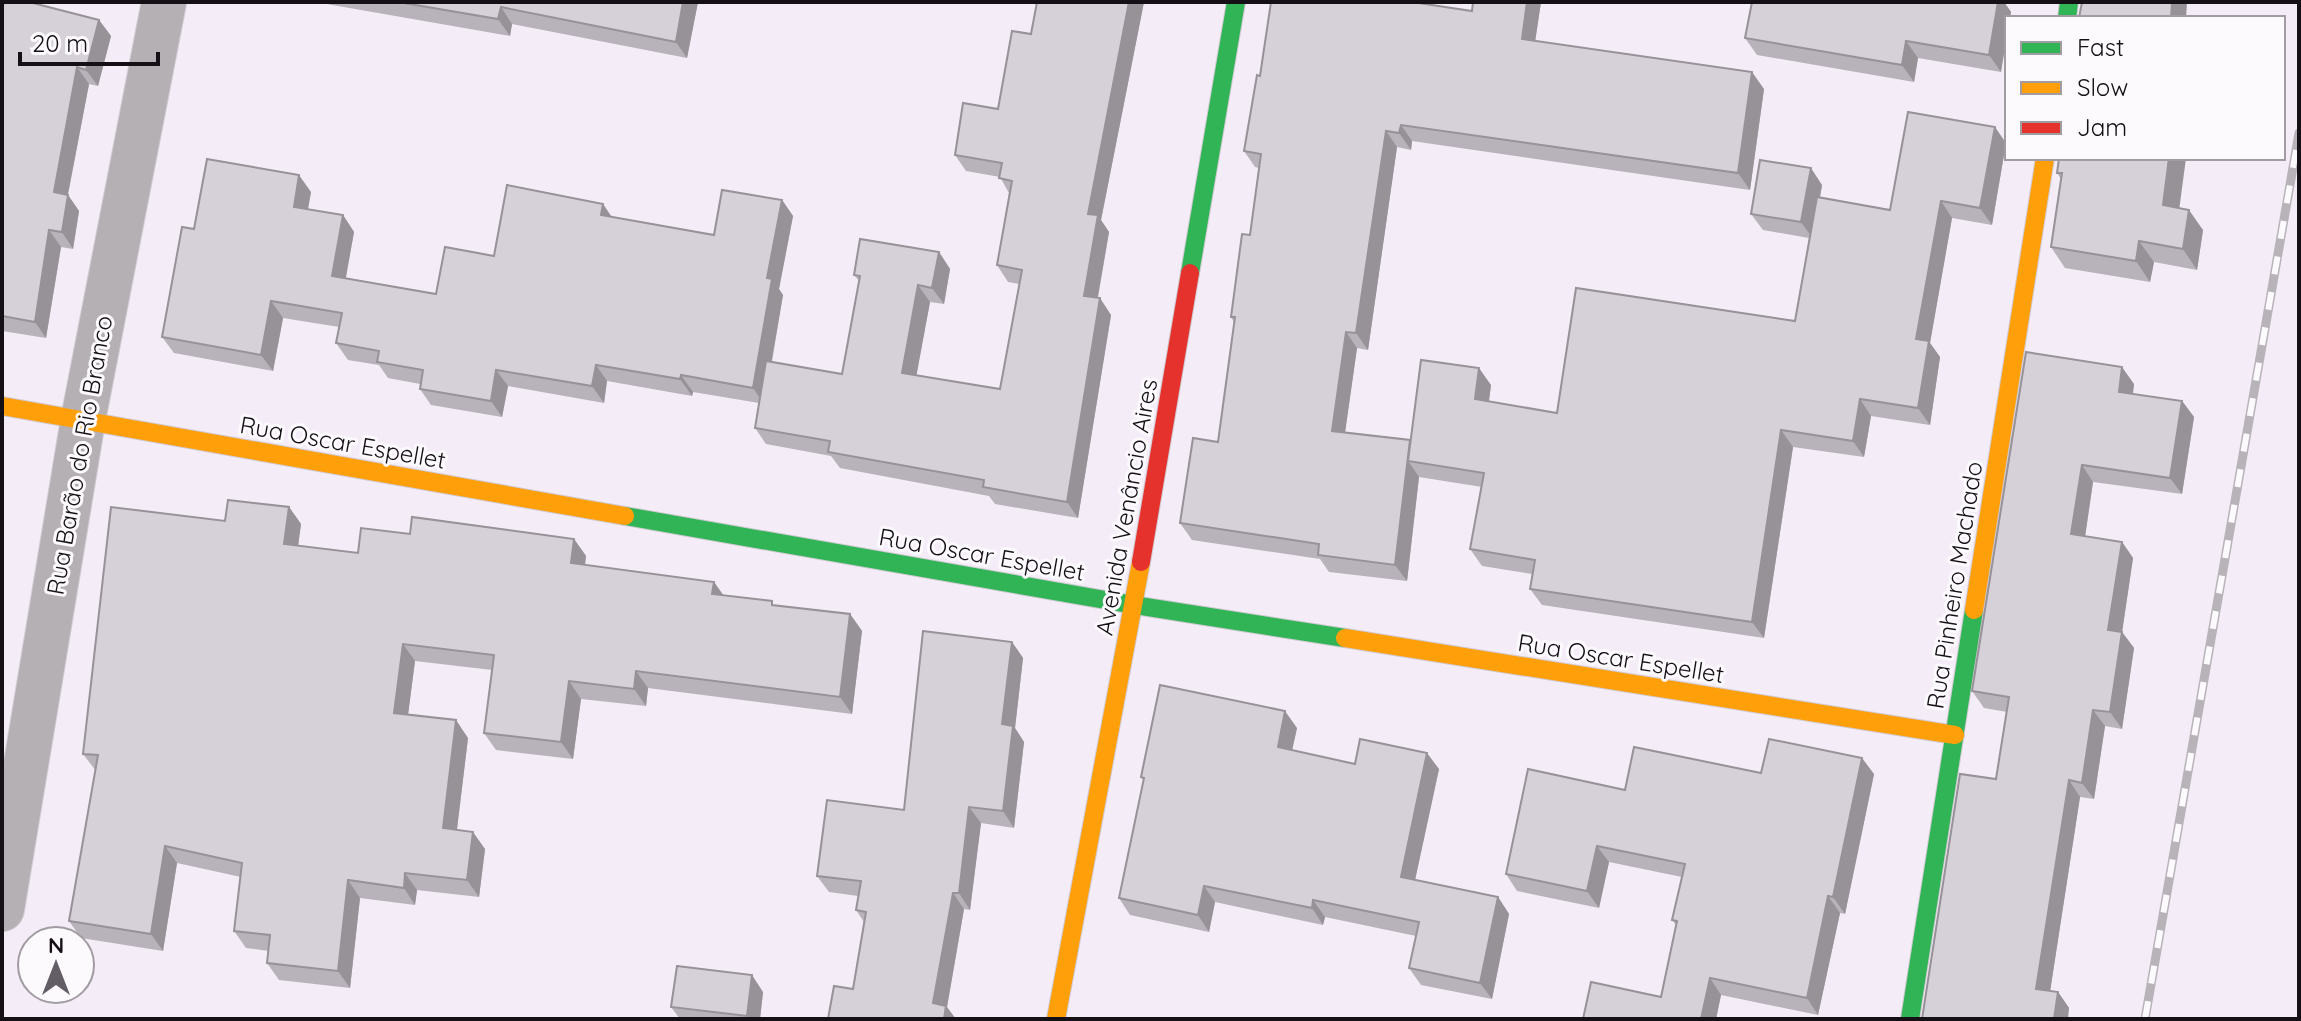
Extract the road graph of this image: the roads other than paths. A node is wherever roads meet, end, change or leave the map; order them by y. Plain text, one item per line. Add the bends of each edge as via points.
1 (164, 2) edge
2 (1236, 2) edge
3 (2045, 160) edge
4 (2, 406) edge
5 (83, 420) junction
6 (1134, 605) junction
7 (1955, 735) junction
8 (2, 909) edge
9 (1056, 1019) edge
10 (1910, 1019) edge

1 - 5 street, Rua Barão do Rio Branco
2 - 6 street, Avenida Venâncio Aires
3 - 7 street, Rua Pinheiro Machado
4 - 5 street, Rua Oscar Espellet
5 - 6 street, Rua Oscar Espellet
5 - 8 street, Rua Barão do Rio Branco
6 - 7 street, Rua Oscar Espellet
6 - 9 street, Avenida Venâncio Aires
7 - 10 street, Rua Pinheiro Machado

